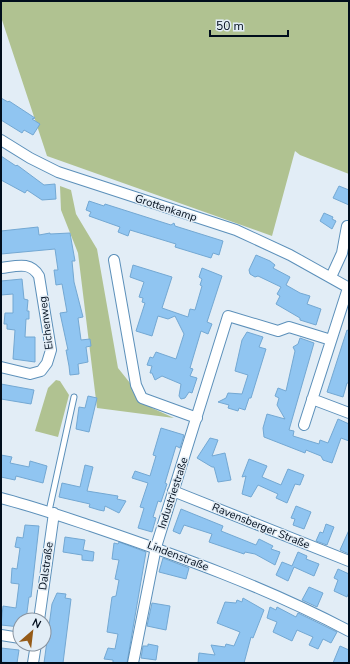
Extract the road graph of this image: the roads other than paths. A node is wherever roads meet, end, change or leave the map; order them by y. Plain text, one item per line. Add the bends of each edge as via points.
1 (1, 140) edge
2 (347, 226) dead end
3 (114, 260) dead end
4 (1, 268) edge
5 (331, 277) junction
6 (349, 288) edge
7 (331, 340) junction
8 (1, 367) edge
9 (74, 397) dead end
10 (312, 399) junction
11 (349, 413) edge
12 (196, 418) junction
13 (304, 425) dead end
14 (173, 491) junction
15 (1, 498) edge
16 (52, 512) junction
17 (156, 547) junction
18 (349, 562) edge
19 (40, 612) edge
20 (349, 631) edge
21 (1, 635) edge
22 (12, 637) edge
23 (35, 652) edge
24 (33, 663) edge
25 (133, 663) edge

1 - 5 street, Grottenkamp via 58,172 236,230
2 - 5 street via 342,253
3 - 12 street via 136,385 142,398
4 - 8 street, Eichenweg via 35,268 39,276 51,350 47,363 41,370 30,374
5 - 6 street, Grottenkamp
6 - 7 street, Grottenkamp
7 - 10 street, Grottenkamp
7 - 12 street, Industriestraße via 289,326 278,331 228,316
9 - 16 lane
10 - 11 street
10 - 13 street, Grottenkamp
12 - 14 street, Industriestraße
14 - 17 street, Industriestraße
14 - 18 street, Ravensberger Straße
15 - 16 street, Lindenstraße
16 - 17 street, Lindenstraße
16 - 19 street, Dalstraße
17 - 20 street, Lindenstraße via 268,591
17 - 25 street, Industriestraße
21 - 22 street
23 - 24 street

